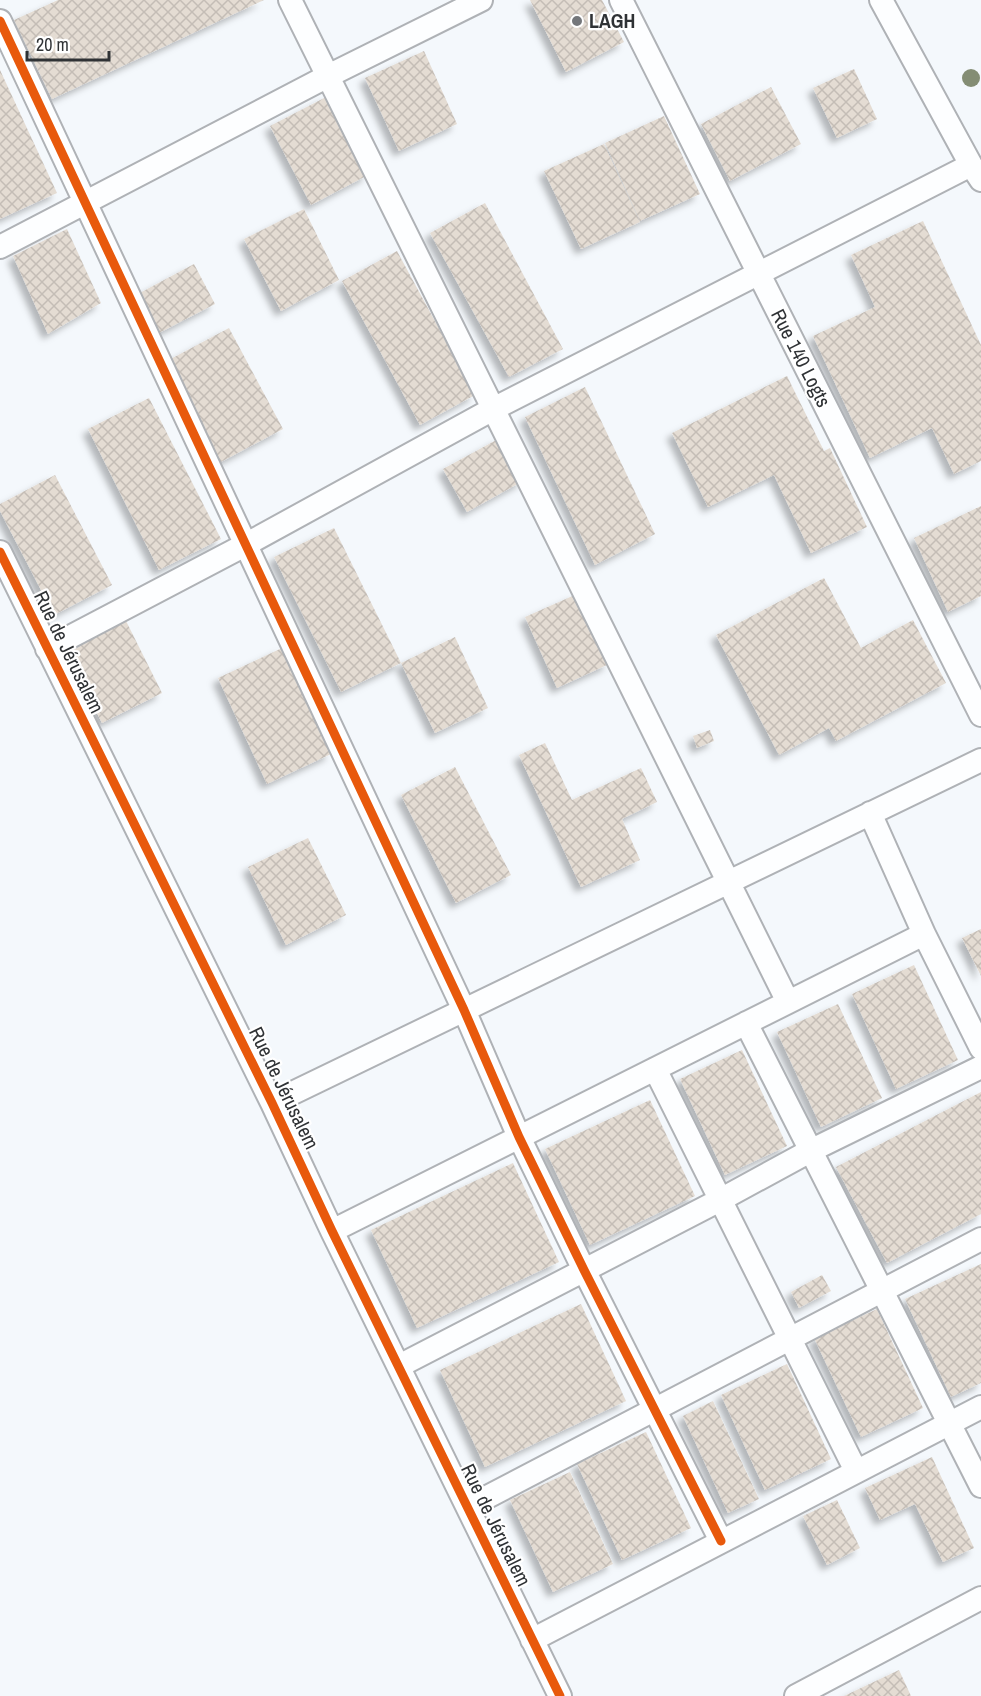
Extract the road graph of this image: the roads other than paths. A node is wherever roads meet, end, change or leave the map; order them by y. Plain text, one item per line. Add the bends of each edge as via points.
1 (290, 0) edge
2 (481, 0) edge
3 (621, 0) edge
4 (880, 0) edge
5 (0, 21) edge
6 (328, 75) junction
7 (976, 172) edge
8 (85, 202) junction
9 (0, 247) edge
10 (758, 273) junction
11 (494, 409) junction
12 (245, 545) junction
13 (0, 552) edge
14 (47, 649) junction
15 (981, 715) edge
16 (981, 760) edge
17 (870, 813) junction
18 (729, 882) junction
19 (924, 934) junction
20 (788, 1002) junction
21 (464, 1010) junction
22 (746, 1023) junction
23 (981, 1048) edge
24 (981, 1067) edge
25 (655, 1069) junction
26 (272, 1103) junction
27 (519, 1137) junction
28 (810, 1151) junction
29 (720, 1200) junction
30 (332, 1231) junction
31 (981, 1239) edge
32 (584, 1270) junction
33 (882, 1291) junction
34 (790, 1339) junction
35 (399, 1366) junction
36 (981, 1407) edge
37 (656, 1409) junction
38 (949, 1423) junction
39 (855, 1472) junction
40 (981, 1486) edge
41 (468, 1507) junction
42 (722, 1541) junction
43 (981, 1598) edge
44 (532, 1640) junction
45 (560, 1696) edge
46 (796, 1696) edge

1 - 6 street
2 - 6 street
3 - 10 street, Rue 140 Logts
4 - 7 street
5 - 8 street
6 - 8 street
6 - 11 street
7 - 10 street
8 - 9 street
8 - 12 street
10 - 11 street
10 - 15 street, Rue 140 Logts
11 - 12 street
11 - 18 street
12 - 14 street
12 - 21 street
13 - 14 street, Rue de Jérusalem
14 - 26 street, Rue de Jérusalem
16 - 17 street
17 - 18 street
17 - 19 street
18 - 20 street
18 - 21 street
19 - 20 street
19 - 23 street
20 - 22 street
21 - 26 street
21 - 27 street
22 - 25 street
22 - 28 street
24 - 28 street
25 - 27 street
25 - 29 street
26 - 30 street, Rue de Jérusalem
27 - 30 street
27 - 32 street
28 - 29 street
28 - 33 street
29 - 32 street
29 - 34 street
30 - 35 street, Rue de Jérusalem
31 - 33 street
32 - 35 street
32 - 37 street
33 - 34 street
33 - 38 street
34 - 37 street
34 - 39 street
35 - 41 street, Rue de Jérusalem
36 - 38 street
37 - 41 street
37 - 42 street
38 - 39 street
38 - 40 street
39 - 42 street
41 - 44 street, Rue de Jérusalem
42 - 44 street
43 - 46 street
44 - 45 street, Rue de Jérusalem

